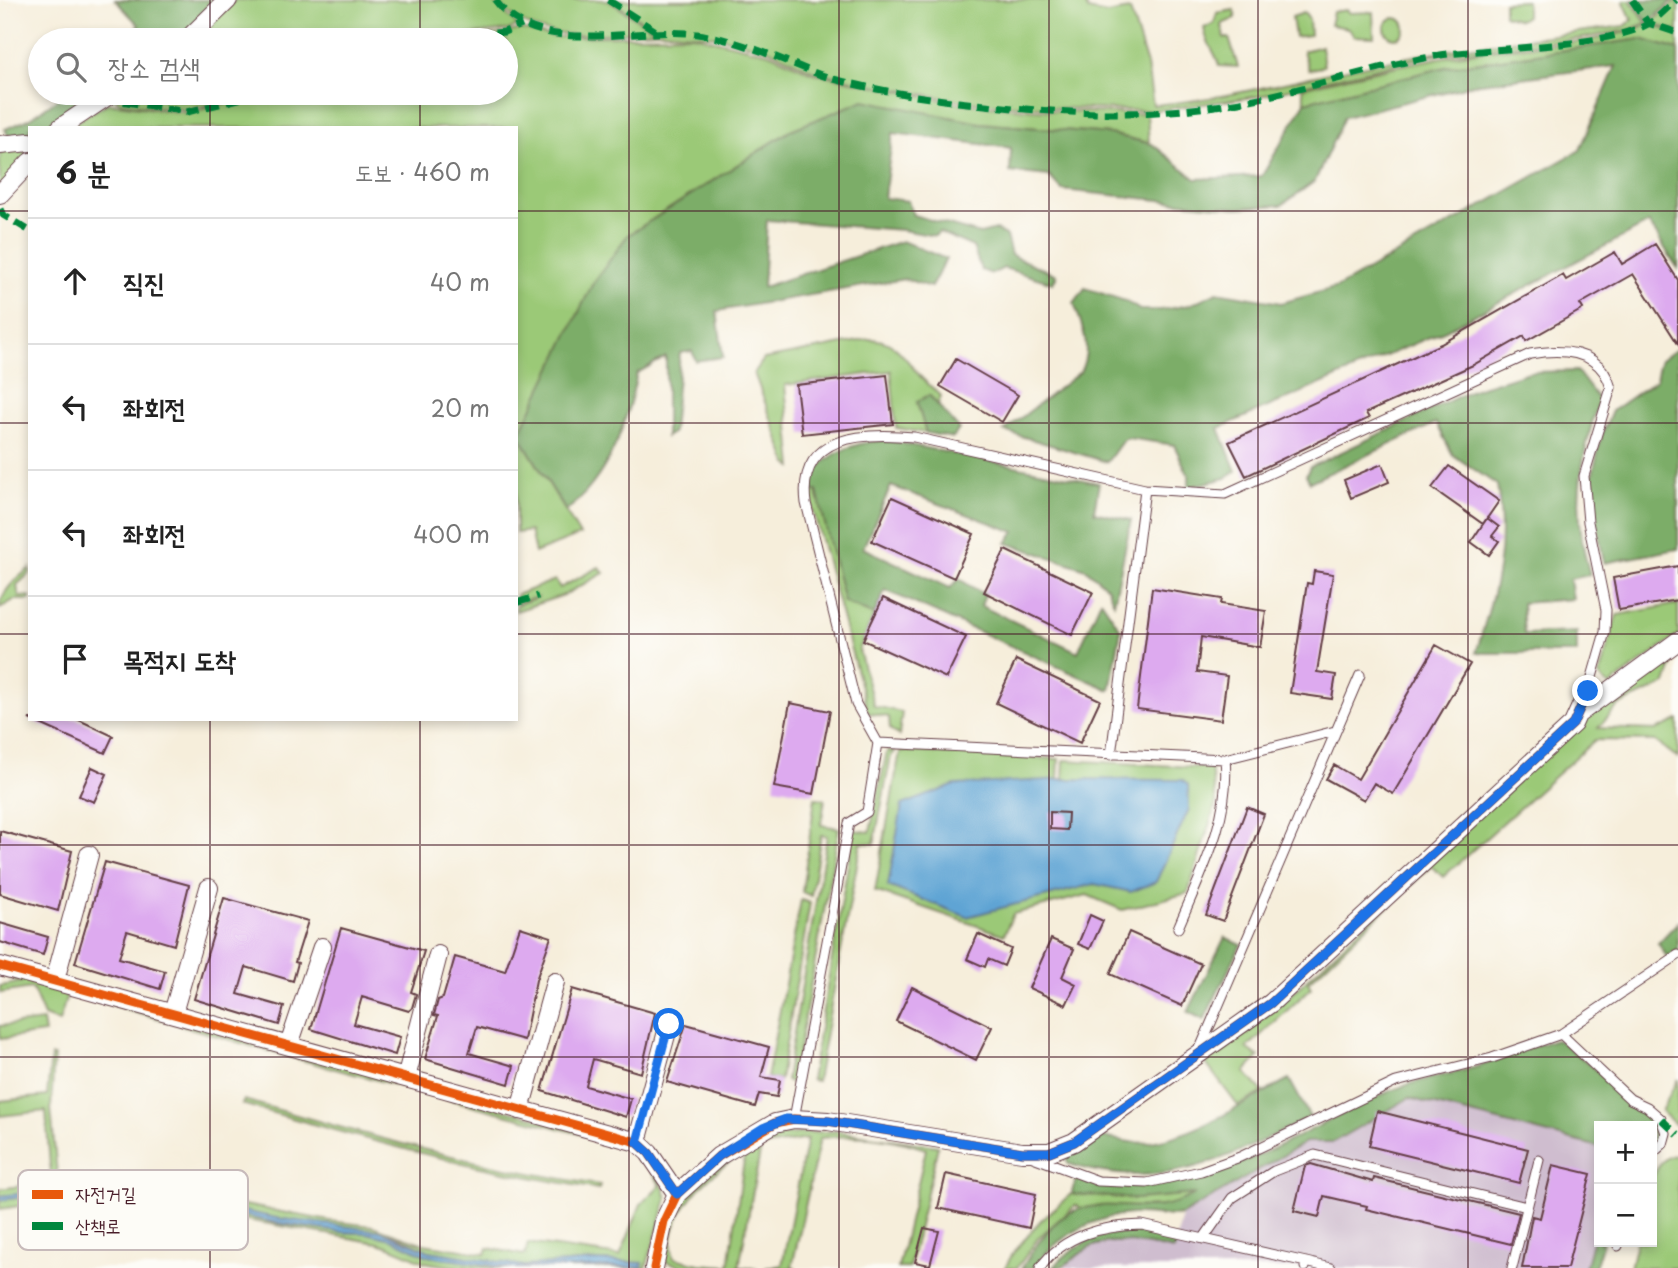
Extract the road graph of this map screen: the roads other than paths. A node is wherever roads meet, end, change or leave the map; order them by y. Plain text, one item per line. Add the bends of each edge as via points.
1 (229, 0) edge
2 (200, 28) edge
3 (94, 105) edge
4 (63, 126) edge
5 (28, 142) edge
6 (0, 145) edge
7 (28, 164) edge
8 (0, 194) edge
9 (1145, 489) junction
10 (1678, 640) edge
11 (1360, 675) dead end
12 (1588, 691) joint
13 (1578, 714) junction
14 (1335, 730) junction
15 (878, 743) junction
16 (1111, 755) junction
17 (1225, 759) junction
18 (89, 855) dead end
19 (209, 888) dead end
20 (1178, 928) dead end
21 (322, 947) dead end
22 (438, 955) dead end
23 (1678, 955) edge
24 (0, 966) edge
25 (55, 980) junction
26 (555, 982) dead end
27 (173, 1013) junction
28 (669, 1024) dead end
29 (1561, 1034) junction
30 (289, 1045) junction
31 (1197, 1055) junction
32 (406, 1078) junction
33 (520, 1110) junction
34 (794, 1119) junction
35 (637, 1142) junction
36 (1657, 1149) edge
37 (1022, 1152) junction
38 (1539, 1160) dead end
39 (677, 1194) junction
40 (1527, 1207) junction
41 (1203, 1239) junction
42 (1306, 1265) edge
43 (654, 1268) edge
44 (1040, 1268) edge
45 (1331, 1268) edge
46 (1512, 1268) edge

1 - 2 street
3 - 4 street
5 - 6 street
7 - 8 street
9 - 12 lane via 1225,494 1530,354 1584,355 1608,374 1611,388 1584,476 1588,522 1606,610 1605,632
9 - 15 lane via 914,437 840,441 814,458 803,484 811,532 856,704
9 - 16 lane
10 - 13 street
11 - 14 lane
12 - 13 street
13 - 31 street via 1558,739 1271,1003
14 - 17 lane
14 - 31 lane
15 - 16 lane
15 - 34 lane via 867,812 849,823
16 - 17 lane
17 - 20 lane via 1227,782 1217,834
18 - 25 street
19 - 27 street
21 - 30 street
22 - 32 street
23 - 29 lane
24 - 25 street
25 - 27 street
26 - 33 street
27 - 30 street
28 - 35 street
29 - 36 lane via 1630,1099 1661,1119 1666,1133
29 - 37 lane via 1492,1058 1396,1082 1240,1157 1172,1180 1147,1184 1098,1181
30 - 32 street
31 - 37 street via 1074,1142 1049,1152
32 - 33 street
33 - 35 street
34 - 37 street
34 - 39 street via 775,1123 730,1148
35 - 39 street
38 - 40 lane
39 - 43 street via 664,1221
40 - 41 lane via 1315,1155 1273,1171 1231,1198
40 - 46 lane
41 - 42 lane
41 - 44 lane via 1142,1225 1115,1226 1089,1231 1065,1244
42 - 45 lane

